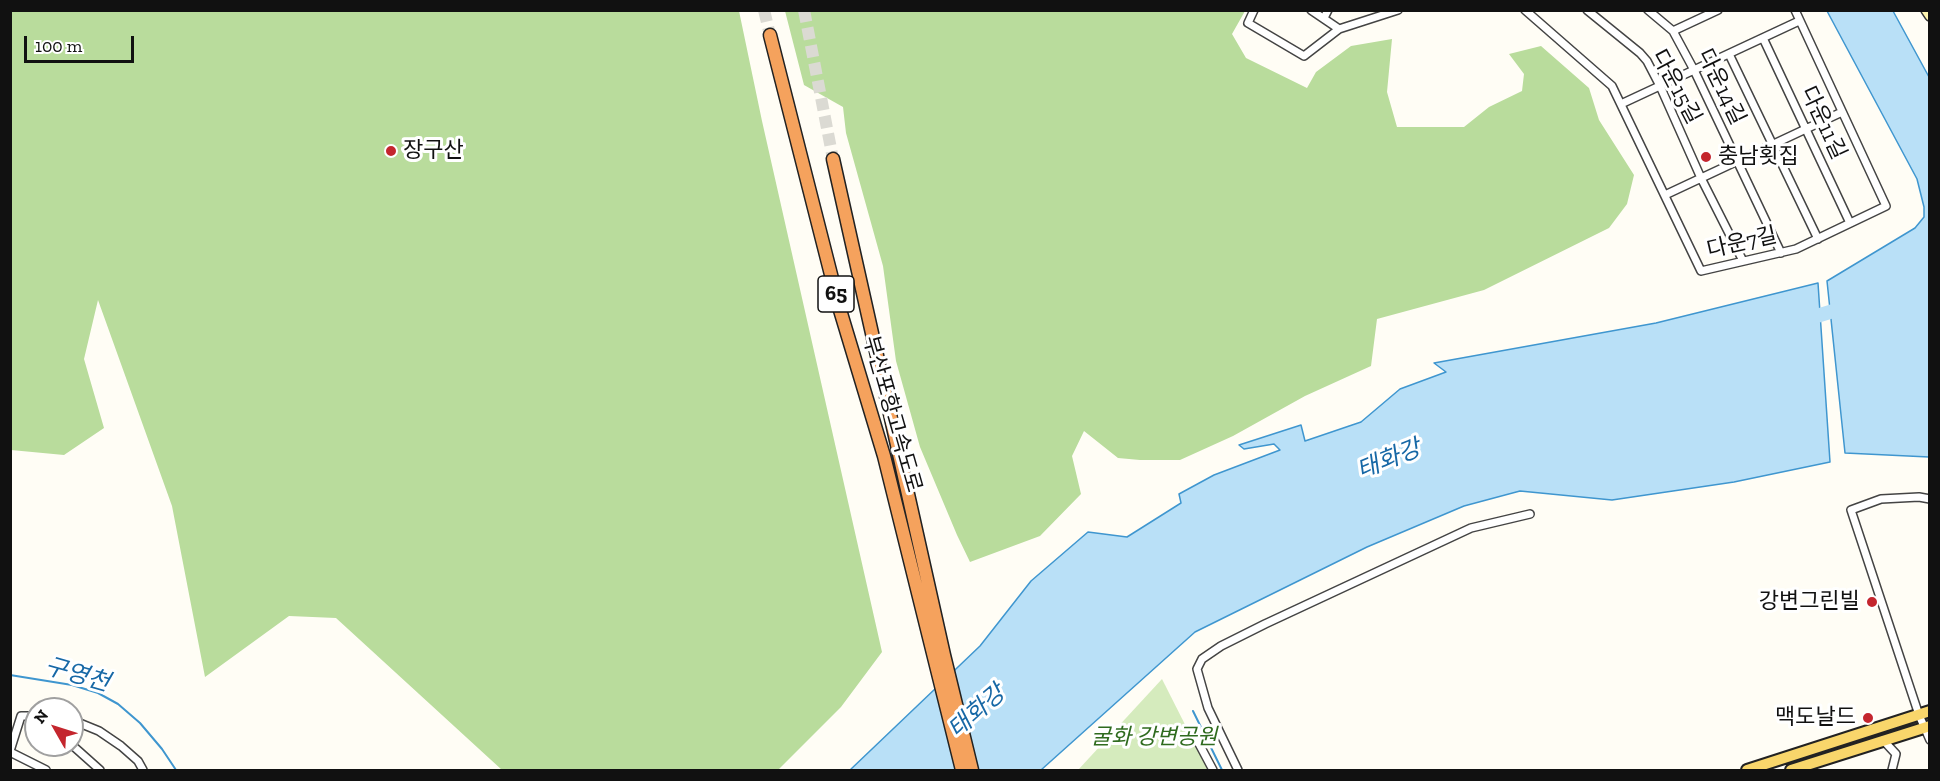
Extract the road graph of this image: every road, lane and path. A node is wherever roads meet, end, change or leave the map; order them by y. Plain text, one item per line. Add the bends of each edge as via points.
1 (1254, 10) edge
2 (1311, 10) edge
3 (1329, 10) edge
4 (1398, 10) edge
5 (1525, 10) edge
6 (1587, 10) edge
7 (1648, 10) edge
8 (1718, 10) edge
9 (1795, 10) edge
10 (1926, 10) edge
11 (1929, 16) edge
12 (1324, 18) junction
13 (1799, 21) junction
14 (1339, 29) junction
15 (1673, 31) junction
16 (770, 35) tunnel mouth
17 (1762, 38) junction
18 (1728, 54) junction
19 (1694, 70) junction
20 (1660, 86) junction
21 (1621, 104) junction
22 (1842, 112) junction
23 (1806, 129) junction
24 (1773, 145) junction
25 (832, 159) tunnel mouth
26 (1737, 161) junction
27 (1701, 178) junction
28 (1665, 195) junction
29 (1850, 223) junction
30 (1818, 239) junction
31 (1781, 253) junction
32 (1743, 261) junction
33 (1929, 499) edge
34 (1530, 514) dead end
35 (1924, 713) edge
36 (24, 716) edge
37 (84, 725) edge
38 (1927, 727) edge
39 (1197, 740) dead end
40 (1883, 740) junction
41 (1929, 740) edge
42 (10, 752) edge
43 (84, 756) edge
44 (46, 771) edge
45 (100, 771) edge
46 (143, 771) edge
47 (962, 771) edge
48 (972, 771) edge
49 (1213, 771) edge
50 (1238, 771) edge
51 (1747, 771) edge
52 (1791, 771) edge
53 (1892, 771) edge

1 - 14 street via 1248,23 1304,56
2 - 12 street
3 - 12 street
4 - 14 street
5 - 21 street, 다운7길 via 1612,86
6 - 20 street, 다운15길 via 1640,53
7 - 15 street, 다운14길
8 - 15 street
9 - 13 street, 다운7길
10 - 11 street
12 - 14 street
13 - 17 street
13 - 22 street, 다운7길
15 - 19 street, 다운14길
16 - 47 highway, 부산포항고속도로 / 65 via 840,310 884,456
17 - 18 street
17 - 23 street, 다운11길
18 - 19 street
18 - 24 street
19 - 20 street
19 - 26 street, 다운14길
20 - 21 street
20 - 27 street, 다운15길
21 - 28 street, 다운7길
22 - 23 street
22 - 29 street, 다운7길 via 1886,206
23 - 24 street
23 - 29 street, 다운11길
24 - 26 street
24 - 30 street
25 - 48 highway, 부산포항고속도로 / 65
26 - 27 street
26 - 31 street, 다운14길
27 - 28 street
27 - 32 street, 다운15길
28 - 32 street, 다운7길 via 1701,271
29 - 30 street, 다운7길
30 - 31 street, 다운7길
31 - 32 street, 다운7길
33 - 35 street via 1881,499 1851,510
34 - 50 street via 1471,528 1265,624 1202,659 1197,669 1208,708
35 - 38 street
35 - 51 main road
36 - 42 street
37 - 46 street via 121,746
38 - 40 main road
38 - 41 street
39 - 49 street
40 - 52 main road
40 - 53 street via 1896,754
42 - 44 street
43 - 45 street

